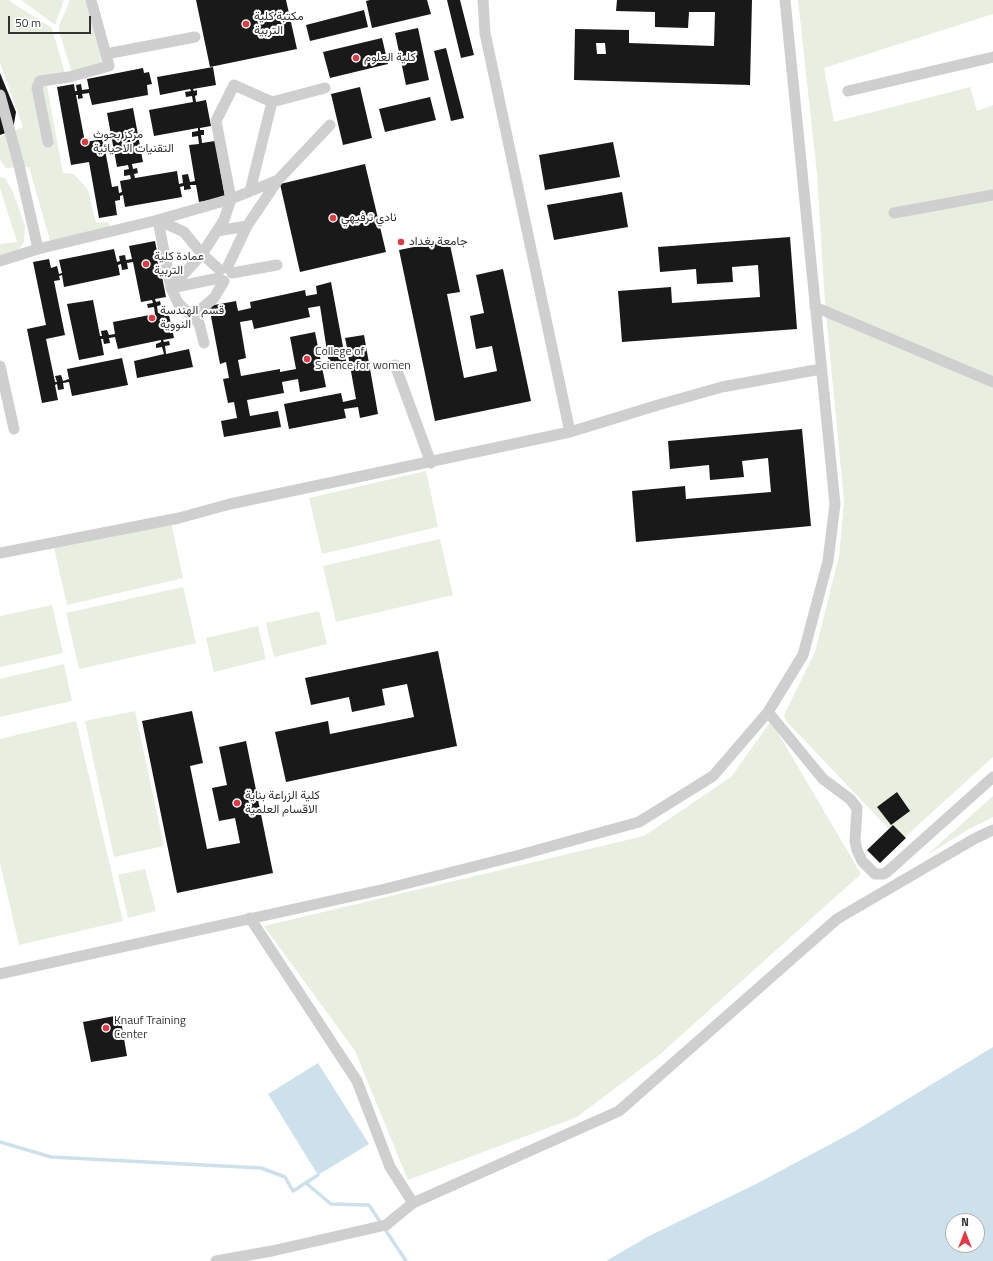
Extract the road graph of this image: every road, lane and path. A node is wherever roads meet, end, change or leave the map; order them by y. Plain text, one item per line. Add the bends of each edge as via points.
1 (91, 0) edge
2 (483, 0) edge
3 (785, 0) edge
4 (195, 37) dead end
5 (106, 54) junction
6 (993, 57) edge
7 (325, 88) dead end
8 (848, 91) dead end
9 (0, 95) edge
10 (272, 102) junction
11 (330, 125) dead end
12 (48, 142) dead end
13 (278, 180) junction
14 (250, 191) junction
15 (993, 195) edge
16 (231, 199) junction
17 (894, 213) dead end
18 (158, 220) junction
19 (247, 226) junction
20 (217, 231) junction
21 (38, 249) junction
22 (202, 254) junction
23 (0, 261) edge
24 (277, 265) dead end
25 (225, 274) junction
26 (171, 288) junction
27 (815, 307) junction
28 (193, 316) junction
29 (204, 343) dead end
30 (395, 365) dead end
31 (0, 366) edge
32 (821, 369) junction
33 (993, 382) edge
34 (14, 429) dead end
35 (570, 432) junction
36 (431, 463) junction
37 (0, 554) edge
38 (768, 712) junction
39 (993, 777) edge
40 (993, 830) edge
41 (250, 918) junction
42 (0, 974) edge
43 (413, 1204) junction
44 (216, 1261) edge

1 - 5 street
2 - 35 street via 484,33
3 - 27 street
4 - 5 street
5 - 12 street via 109,66 40,81 37,88
6 - 8 street
7 - 10 street
9 - 21 street
10 - 14 street
10 - 16 street via 234,85 216,121
11 - 13 street
13 - 14 street
13 - 19 street
14 - 16 street
15 - 17 street
16 - 18 street
16 - 20 street via 224,220
18 - 21 street
18 - 22 street via 184,232
18 - 26 street
19 - 20 street
19 - 25 street
20 - 22 street
21 - 23 street
22 - 25 street
22 - 26 street
24 - 25 street
25 - 26 street
25 - 28 street via 214,298
26 - 28 street via 178,303
27 - 32 street
27 - 33 street
28 - 29 street via 199,323
30 - 36 street
31 - 34 street
32 - 35 street via 722,387
32 - 38 street via 834,504 828,561 803,655
35 - 36 street
36 - 37 street
38 - 39 street via 823,779 857,808 857,850 862,861 875,874 887,872
38 - 41 street via 714,776 639,822 385,889
40 - 43 street via 837,919 619,1111
41 - 42 street
41 - 43 street via 357,1081 390,1167
43 - 44 street via 386,1225

